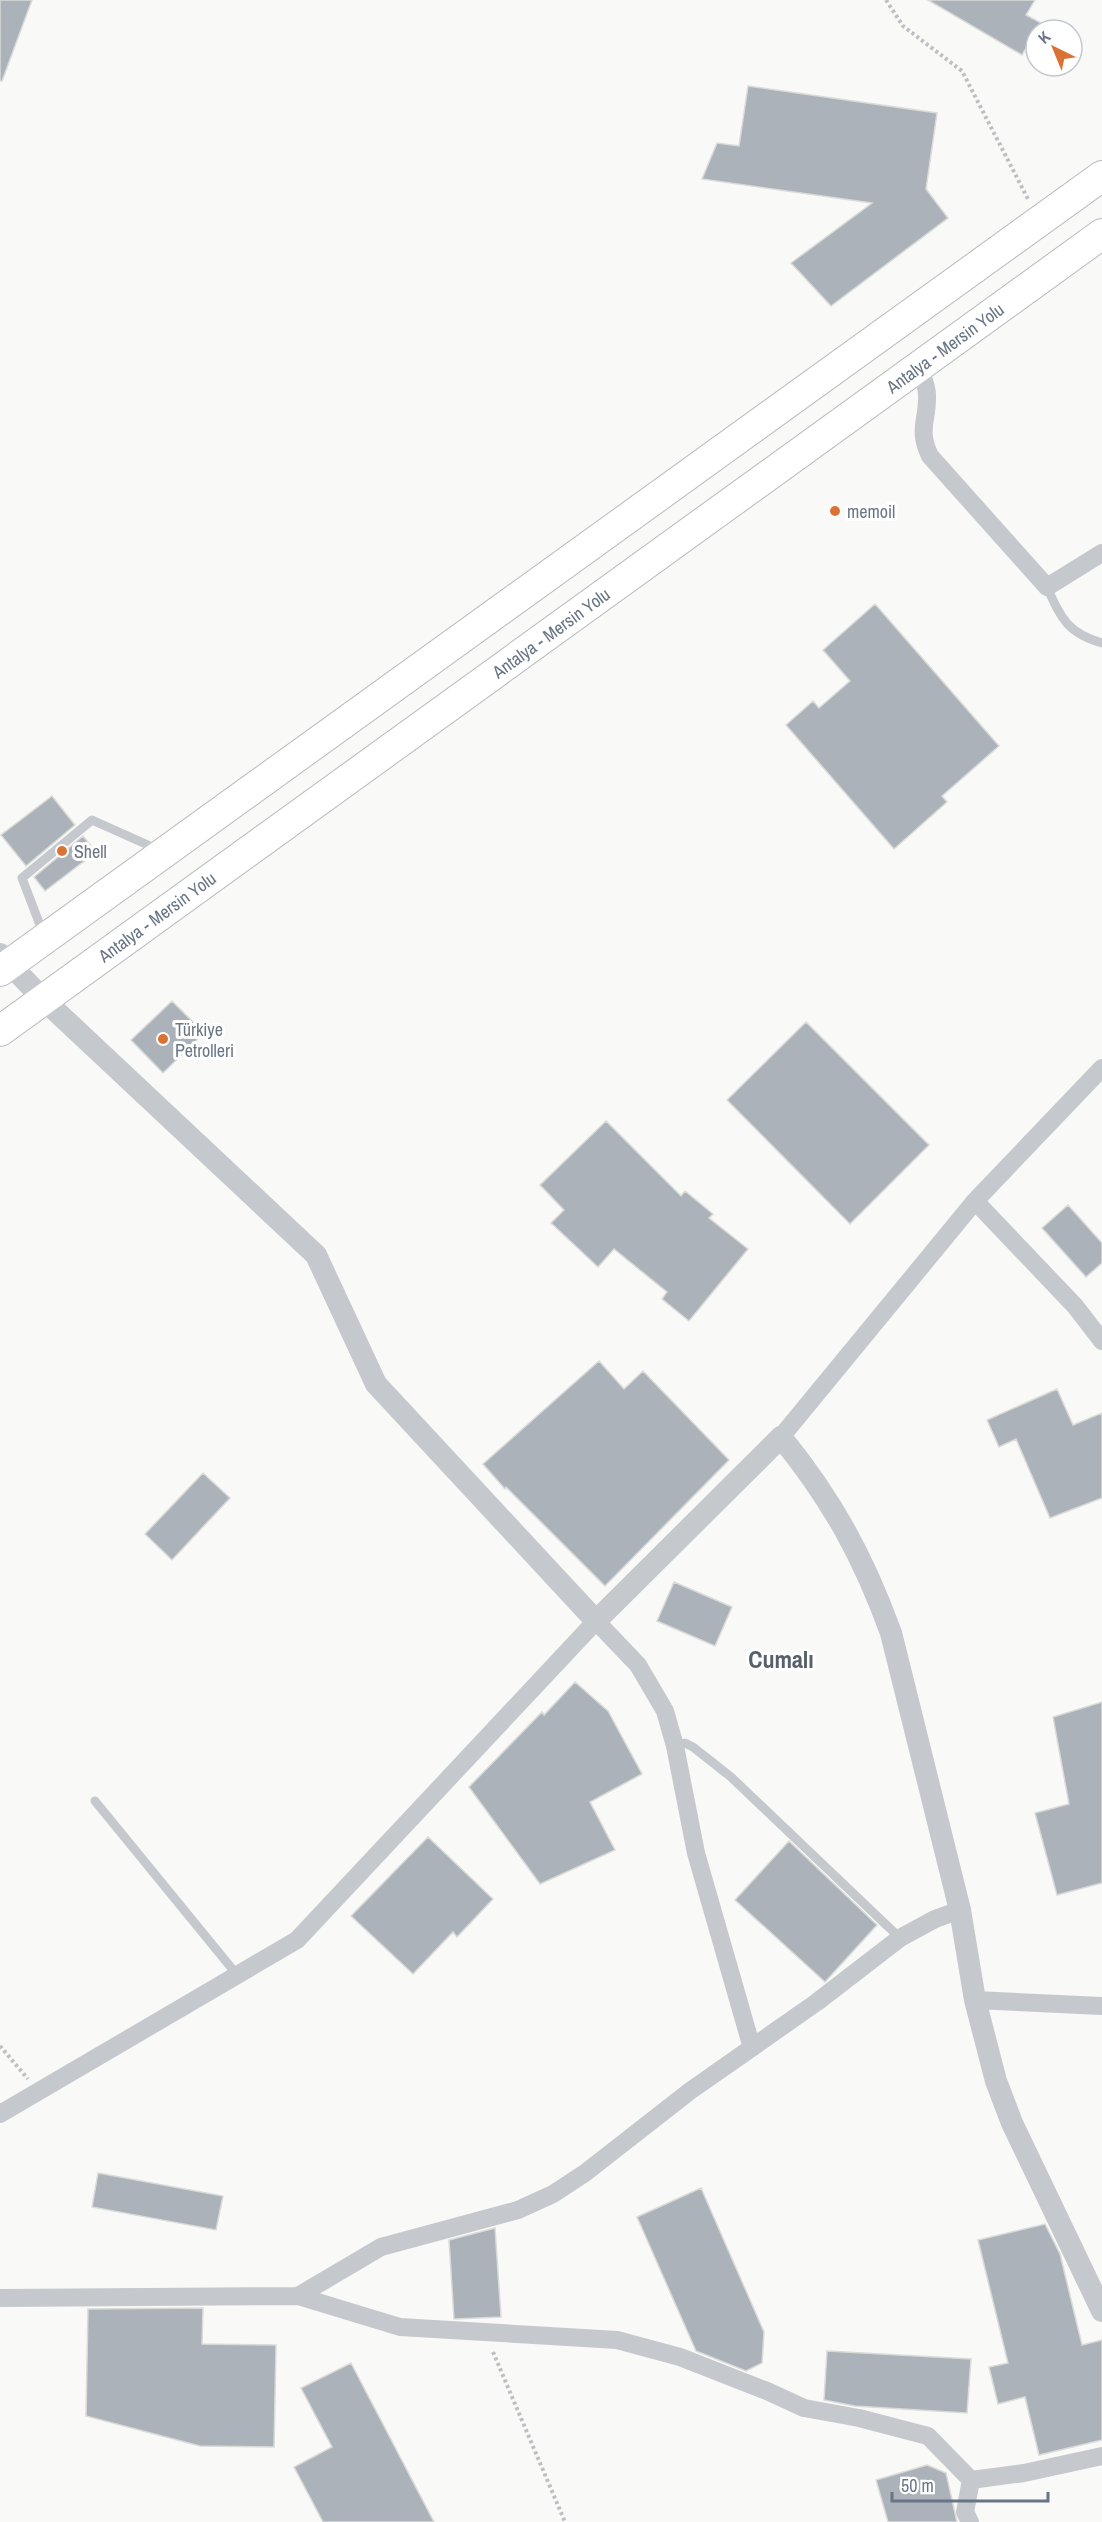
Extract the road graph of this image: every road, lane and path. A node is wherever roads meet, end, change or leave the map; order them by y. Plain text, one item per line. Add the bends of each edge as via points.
1 (886, 0) edge
2 (1102, 176) edge
3 (1039, 221) junction
4 (1102, 234) edge
5 (919, 367) junction
6 (1102, 553) edge
7 (1047, 587) junction
8 (1102, 643) edge
9 (164, 852) junction
10 (45, 938) junction
11 (3, 963) edge
12 (43, 999) junction
13 (0, 1031) edge
14 (1102, 1068) edge
15 (975, 1201) junction
16 (1102, 1341) edge
17 (781, 1437) junction
18 (596, 1621) junction
19 (675, 1746) junction
20 (95, 1801) dead end
21 (960, 1910) junction
22 (900, 1938) junction
23 (238, 1976) junction
24 (975, 2000) junction
25 (1102, 2006) edge
26 (0, 2046) edge
27 (752, 2048) junction
28 (38, 2091) junction
29 (0, 2114) edge
30 (298, 2296) junction
31 (0, 2298) edge
32 (1102, 2311) edge
33 (485, 2332) junction
34 (1102, 2456) edge
35 (970, 2480) junction
36 (565, 2522) edge
37 (970, 2522) edge

1 - 3 path via 903,26 962,71
2 - 3 highway
3 - 9 highway
4 - 5 highway, Antalya - Mersin Yolu
5 - 7 street via 927,395 922,430 930,456
5 - 12 highway, Antalya - Mersin Yolu
6 - 7 street
7 - 8 lane via 1069,628
9 - 10 highway
9 - 10 lane via 92,820 22,878
10 - 11 highway
11 - 12 street
12 - 13 highway, Antalya - Mersin Yolu
12 - 18 street via 316,1255 376,1384
14 - 15 street
15 - 16 street via 1075,1306
15 - 17 street
17 - 18 street
17 - 21 street via 835,1510 875,1590 891,1633
18 - 19 street via 638,1665 653,1688 665,1711
18 - 23 street via 297,1940
19 - 22 lane via 685,1743 693,1747 731,1777
19 - 27 street via 696,1852
20 - 23 lane
21 - 22 street
21 - 24 street
22 - 27 street
23 - 28 street
24 - 25 street
24 - 32 street via 996,2082 1012,2123
26 - 28 path
27 - 30 street via 553,2194 510,2213 381,2247
28 - 29 street
30 - 31 street
30 - 33 street via 400,2327
33 - 35 street via 617,2340 680,2357 804,2408 928,2436
33 - 36 path
34 - 35 street
35 - 37 street via 965,2512

